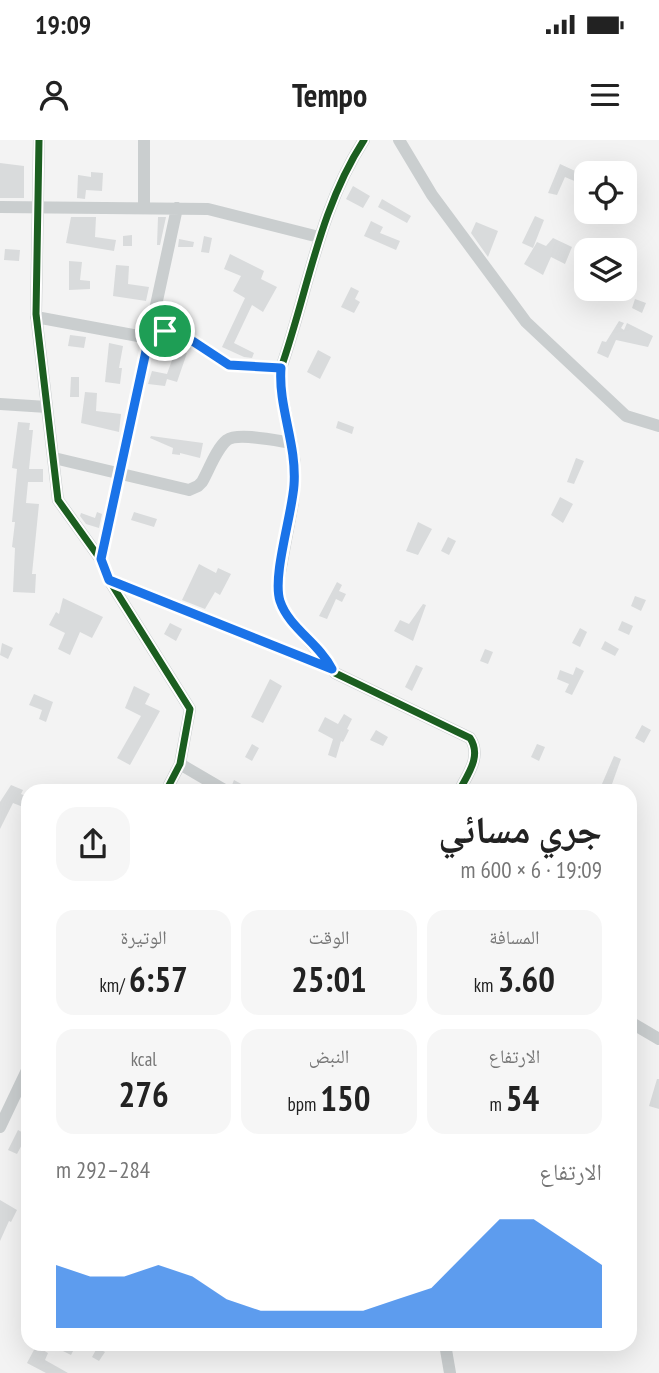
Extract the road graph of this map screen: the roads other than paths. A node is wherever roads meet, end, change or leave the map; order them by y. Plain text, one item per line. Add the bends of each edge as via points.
1 (39, 140) edge
2 (144, 140) edge
3 (364, 140) edge
4 (399, 140) edge
5 (0, 207) edge
6 (38, 208) junction
7 (144, 208) junction
8 (177, 208) junction
9 (319, 237) junction
10 (36, 317) junction
11 (150, 333) junction
12 (281, 368) junction
13 (0, 404) edge
14 (47, 407) junction
15 (659, 426) edge
16 (292, 443) junction
17 (54, 458) junction
18 (120, 474) junction
19 (101, 559) junction
20 (109, 580) junction
21 (332, 669) junction
22 (180, 764) junction
23 (170, 784) edge
24 (214, 784) edge
25 (462, 784) edge
26 (637, 1026) edge
27 (659, 1039) edge
28 (21, 1083) edge
29 (0, 1127) edge
30 (446, 1351) edge
31 (450, 1373) edge

1 - 6 street
2 - 7 street
3 - 9 street via 341,181
4 - 15 street via 432,195 526,323 626,416
5 - 6 street
6 - 7 street
6 - 10 street
7 - 8 street
8 - 9 street via 208,209
8 - 11 street
9 - 12 street
10 - 11 street
10 - 14 street
11 - 12 street via 191,340 229,365
11 - 18 street
12 - 16 street
13 - 14 street
14 - 17 street
16 - 18 street via 230,439 194,489
16 - 21 street via 293,502 279,598 289,618
17 - 18 street
17 - 19 street via 58,500
18 - 19 street
19 - 20 street
20 - 21 street
20 - 22 street via 190,709
21 - 25 street via 470,738 476,757
22 - 23 street
22 - 24 street
26 - 27 street
28 - 29 street
30 - 31 street

